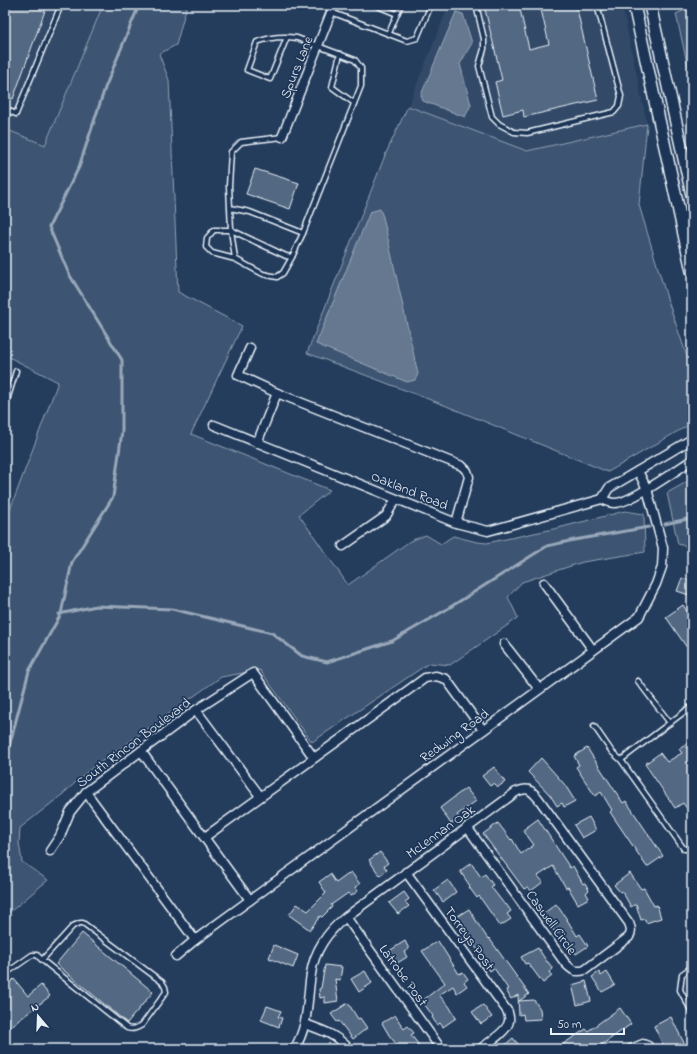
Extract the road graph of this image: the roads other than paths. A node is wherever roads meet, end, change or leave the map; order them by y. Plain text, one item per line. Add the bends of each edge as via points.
1 (61, 5) edge
2 (375, 5) edge
3 (401, 5) edge
4 (431, 5) edge
5 (476, 5) edge
6 (612, 5) edge
7 (634, 5) edge
8 (650, 5) edge
9 (597, 7) edge
10 (333, 8) edge
11 (397, 14) junction
12 (389, 33) junction
13 (287, 37) junction
14 (318, 46) junction
15 (340, 54) junction
16 (354, 103) junction
17 (5, 109) edge
18 (282, 138) joint
19 (692, 195) edge
20 (230, 208) junction
21 (231, 230) junction
22 (303, 233) junction
23 (292, 257) junction
24 (235, 259) junction
25 (692, 271) edge
26 (250, 348) dead end
27 (16, 371) dead end
28 (277, 393) junction
29 (5, 407) edge
30 (214, 425) dead end
31 (692, 439) edge
32 (257, 443) junction
33 (692, 460) edge
34 (638, 471) junction
35 (647, 489) junction
36 (396, 499) junction
37 (602, 499) junction
38 (456, 523) junction
39 (343, 546) dead end
40 (544, 583) dead end
41 (504, 644) dead end
42 (593, 650) junction
43 (638, 681) dead end
44 (539, 689) junction
45 (692, 706) edge
46 (196, 710) junction
47 (686, 710) junction
48 (692, 718) edge
49 (670, 723) junction
50 (594, 726) dead end
51 (483, 730) junction
52 (141, 751) junction
53 (314, 758) junction
54 (621, 760) junction
55 (86, 792) junction
56 (260, 796) junction
57 (467, 827) junction
58 (205, 837) junction
59 (692, 850) edge
60 (50, 851) dead end
61 (406, 872) junction
62 (250, 900) junction
63 (346, 917) junction
64 (632, 929) joint
65 (195, 940) junction
66 (176, 956) dead end
67 (42, 960) junction
68 (692, 966) edge
69 (5, 974) edge
70 (692, 1012) edge
71 (305, 1024) junction
72 (294, 1049) edge
73 (349, 1049) edge
74 (441, 1049) edge
75 (480, 1049) edge
76 (631, 1049) edge
77 (650, 1049) edge

1 - 17 lane via 16,114
2 - 11 lane
3 - 11 lane
4 - 12 lane via 417,38 407,41
5 - 9 lane via 484,39 479,66 492,117 514,132 527,133 614,112 619,106 621,96
6 - 9 lane
7 - 25 street
8 - 19 street
10 - 12 lane
10 - 14 street, Spurs Lane
11 - 12 lane
13 - 13 lane via 257,42 247,70 270,79
13 - 14 lane
14 - 15 lane
14 - 18 street, Spurs Lane
15 - 16 lane via 332,87
15 - 16 lane via 355,60 362,68 361,86
16 - 22 lane
18 - 20 lane via 241,142 231,152
20 - 21 lane
20 - 22 lane via 250,212
21 - 23 lane
21 - 24 lane
21 - 24 lane via 214,230 207,238 206,247 212,253
22 - 23 lane
23 - 24 lane via 282,274 277,277 263,274
26 - 28 street via 238,376
27 - 29 lane
28 - 32 street
28 - 38 street via 462,466 469,477
30 - 32 street, Oakland Road
31 - 34 street
32 - 36 street, Oakland Road
33 - 35 street, Oakland Road
34 - 35 street, Redwing Road
34 - 37 street via 609,488
35 - 37 street, Oakland Road via 632,498 615,503
35 - 42 street, Redwing Road via 663,548 662,567 638,617
36 - 38 street, Oakland Road
36 - 39 street via 386,516
37 - 38 street, Oakland Road via 488,531
40 - 42 street
41 - 44 street
42 - 44 street, Redwing Road
43 - 49 lane
44 - 51 street, Redwing Road
45 - 47 lane
46 - 52 street, South Rincon Boulevard
46 - 53 street, South Rincon Boulevard via 254,673
46 - 56 street
47 - 48 lane
47 - 49 lane
49 - 54 lane
50 - 54 lane via 612,752
51 - 53 street via 446,679 436,676 425,678
51 - 62 street, Redwing Road
52 - 55 street, South Rincon Boulevard
52 - 58 street
53 - 56 street
54 - 59 lane via 684,849
55 - 60 street, South Rincon Boulevard via 70,812 60,836
55 - 65 street
56 - 58 street
57 - 61 street, McLennan Oak
57 - 64 street, McLennan Oak via 516,792 523,789 531,790
57 - 64 street, Caswell Circle via 573,971 585,970 629,937
58 - 62 street
61 - 63 street, McLennan Oak
61 - 75 street, Torreys Post via 508,1012 510,1021 502,1032
62 - 65 street, Redwing Road
63 - 71 street, McLennan Oak via 330,932 315,960 311,972
63 - 74 street, Latrobe Post
65 - 66 street, Redwing Road
67 - 67 lane via 127,1028 142,1025 166,992 162,982 83,923 73,926
67 - 69 lane via 37,955 32,955
68 - 70 lane via 682,974 680,990
71 - 72 street, McLennan Oak
71 - 73 street via 334,1036
76 - 77 street via 643,1044

